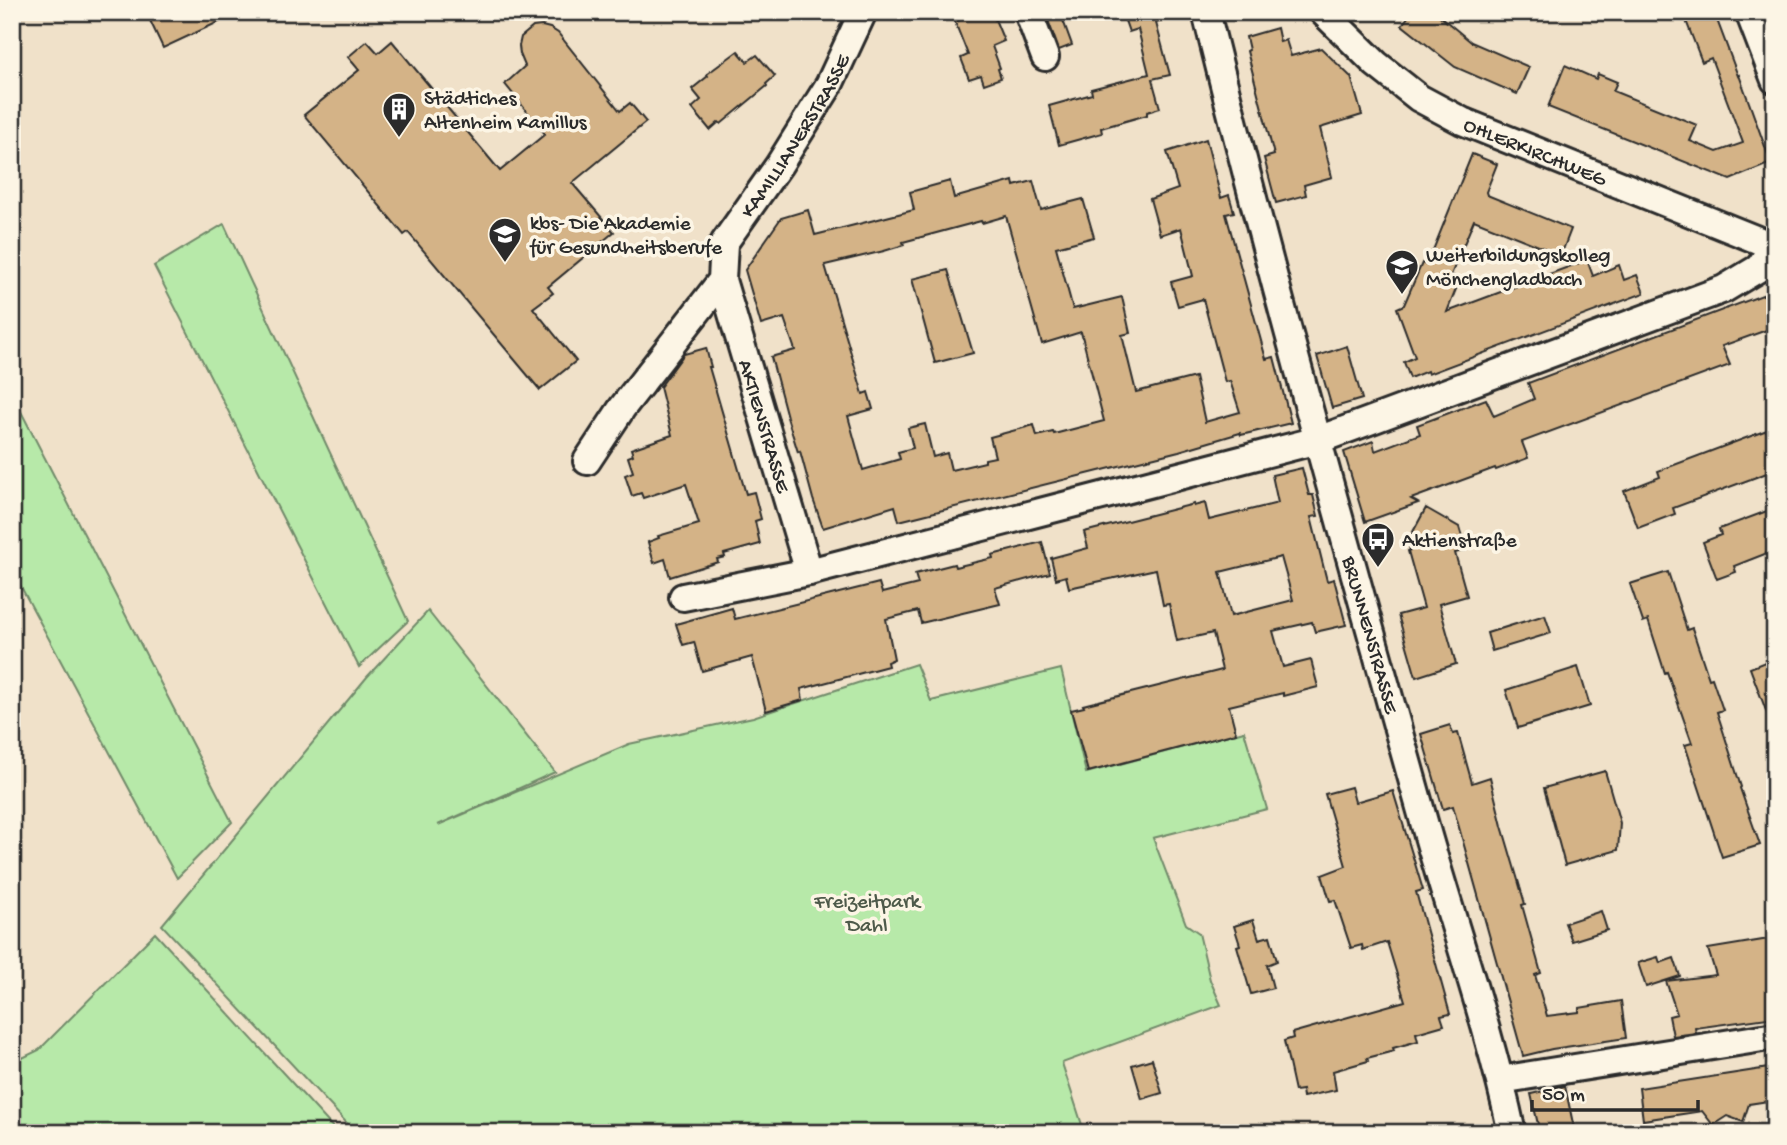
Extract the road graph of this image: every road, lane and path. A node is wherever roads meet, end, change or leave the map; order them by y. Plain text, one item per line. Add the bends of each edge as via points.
1 (863, 12) edge
2 (1028, 12) edge
3 (1206, 12) edge
4 (1324, 12) edge
5 (1749, 12) edge
6 (1045, 57) dead end
7 (1775, 80) edge
8 (1774, 247) edge
9 (722, 279) junction
10 (1318, 440) junction
11 (587, 461) dead end
12 (808, 572) junction
13 (683, 597) dead end
14 (1775, 1036) edge
15 (1500, 1080) junction
16 (1512, 1133) edge

1 - 9 street, KAMILLIANERSTRASSE via 829,85 724,243
2 - 6 street
3 - 10 street, BRUNNENSTRASSE
4 - 8 street, OHLERKIRCHWEG via 1376,64 1419,98 1462,121
5 - 7 street
8 - 10 street via 1759,268 1724,289
9 - 11 street
9 - 12 street, AKTIENSTRASSE
10 - 12 street
10 - 15 street, BRUNNENSTRASSE
12 - 13 street
14 - 15 street
15 - 16 street, BRUNNENSTRASSE

